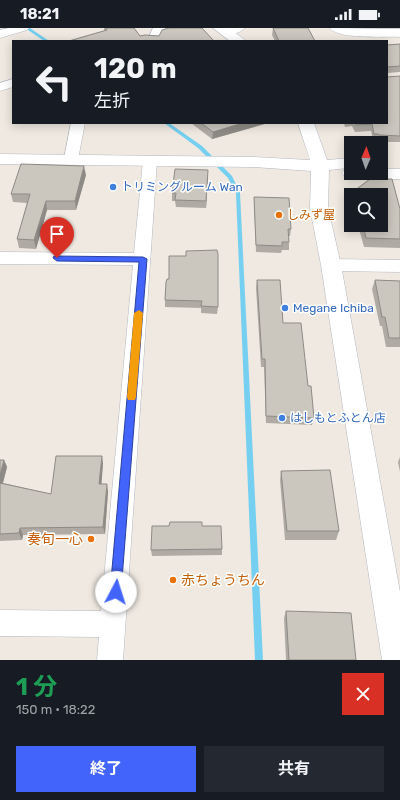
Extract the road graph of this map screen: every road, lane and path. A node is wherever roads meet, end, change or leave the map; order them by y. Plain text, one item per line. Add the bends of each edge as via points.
1 (159, 28) edge
2 (336, 28) edge
3 (20, 29) edge
4 (228, 29) edge
5 (0, 34) edge
6 (400, 34) edge
7 (153, 40) edge
8 (238, 40) edge
9 (12, 83) edge
10 (0, 87) edge
11 (78, 124) edge
12 (306, 124) edge
13 (0, 159) edge
14 (70, 159) junction
15 (150, 161) junction
16 (388, 163) edge
17 (344, 164) edge
18 (400, 164) edge
19 (320, 166) junction
20 (344, 171) edge
21 (388, 174) edge
22 (400, 174) edge
23 (0, 258) edge
24 (143, 259) junction
25 (330, 265) junction
26 (400, 266) edge
27 (0, 623) edge
28 (113, 624) junction
29 (110, 660) edge
30 (397, 660) edge

1 - 7 street
2 - 6 street via 349,32
3 - 5 street
4 - 8 street
9 - 10 street
11 - 14 street
12 - 19 street
13 - 14 street
14 - 15 street
15 - 19 street via 253,162
15 - 24 street
16 - 18 street
17 - 19 street
19 - 20 street
19 - 25 street via 319,208
21 - 22 street
23 - 24 street
24 - 28 street
25 - 26 street
25 - 30 street
27 - 28 street
28 - 29 street

